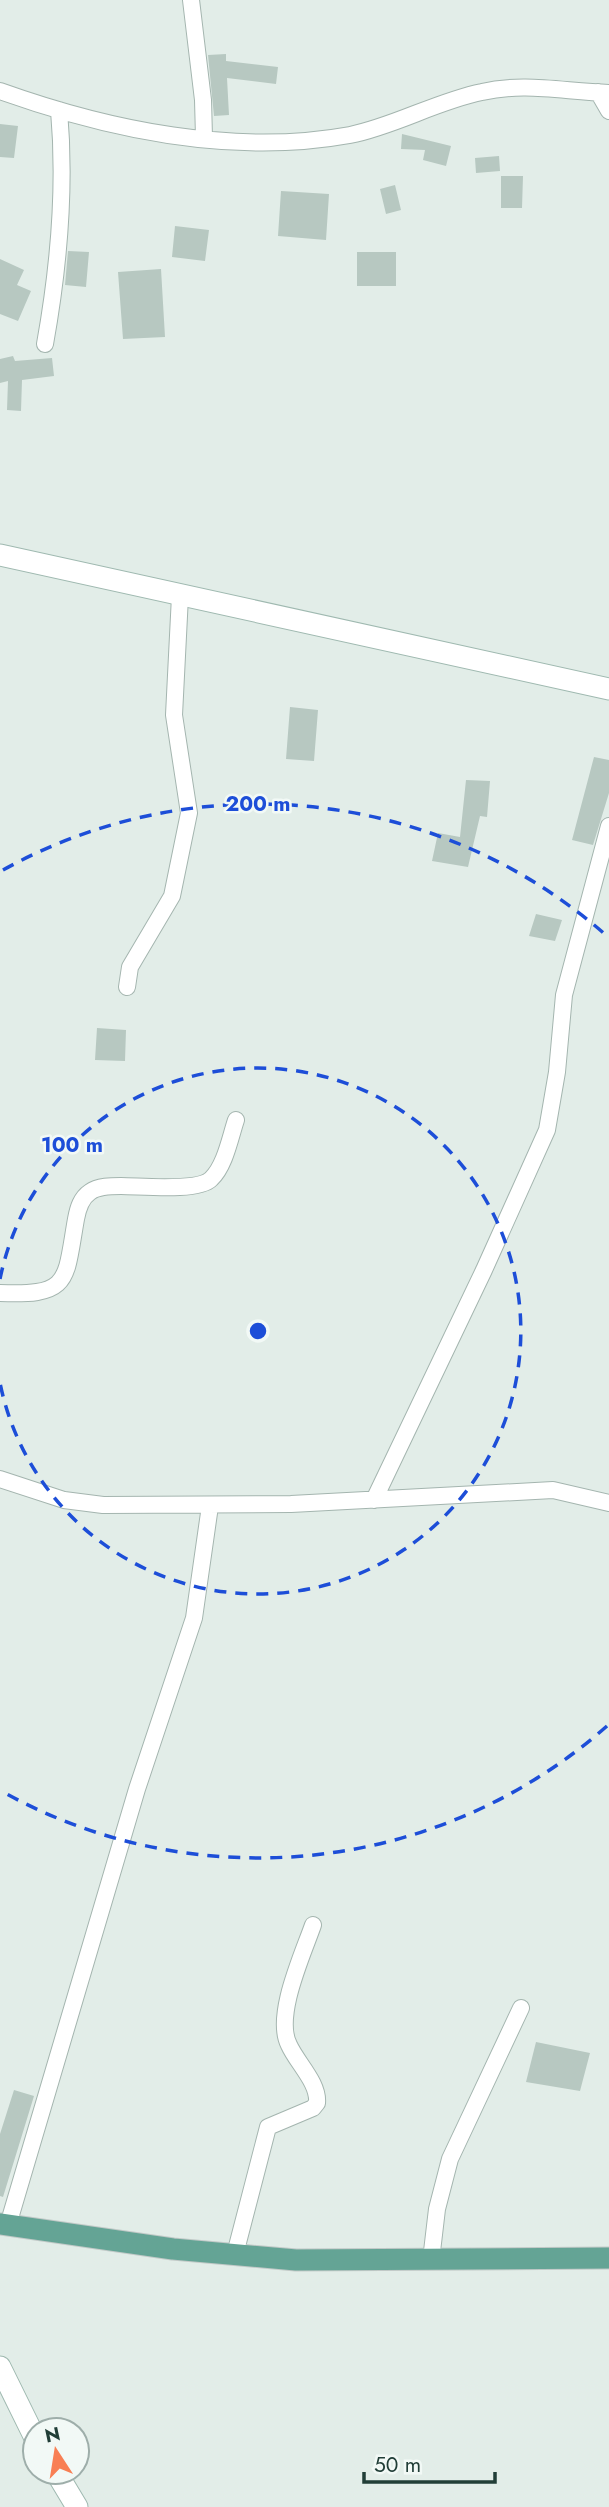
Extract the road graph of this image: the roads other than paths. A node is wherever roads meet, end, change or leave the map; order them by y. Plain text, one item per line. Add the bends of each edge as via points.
1 (191, 0) edge
2 (0, 91) edge
3 (603, 93) edge
4 (59, 110) junction
5 (609, 111) edge
6 (204, 137) junction
7 (45, 344) dead end
8 (0, 555) edge
9 (180, 596) junction
10 (609, 689) edge
11 (609, 826) edge
12 (127, 987) dead end
13 (236, 1120) dead end
14 (0, 1293) edge
15 (0, 1479) edge
16 (374, 1500) junction
17 (609, 1503) edge
18 (211, 1506) junction
19 (313, 1924) dead end
20 (521, 2008) dead end
21 (4, 2224) edge
22 (235, 2255) junction
23 (609, 2258) edge
24 (431, 2260) junction
25 (0, 2367) edge
26 (24, 2416) edge
27 (64, 2486) edge
28 (77, 2507) edge

1 - 6 street
2 - 4 street
3 - 5 street
3 - 6 street via 523,87 482,92 353,134 306,141
4 - 6 street via 119,126
4 - 7 street via 63,189 56,283
8 - 9 main road
9 - 10 main road
9 - 12 street via 174,715 189,813 172,896 130,967
11 - 16 street via 564,995 547,1130
13 - 14 street via 211,1180 195,1186 93,1189 78,1210 66,1273 59,1285 45,1292
15 - 18 street via 64,1500 103,1505
16 - 17 street via 554,1490
16 - 18 street
18 - 21 street via 194,1618
19 - 22 street via 284,2029 316,2091 317,2103 268,2127
20 - 24 street via 450,2159 437,2209
21 - 22 main road
22 - 24 main road
23 - 24 main road
25 - 26 main road
27 - 28 main road

